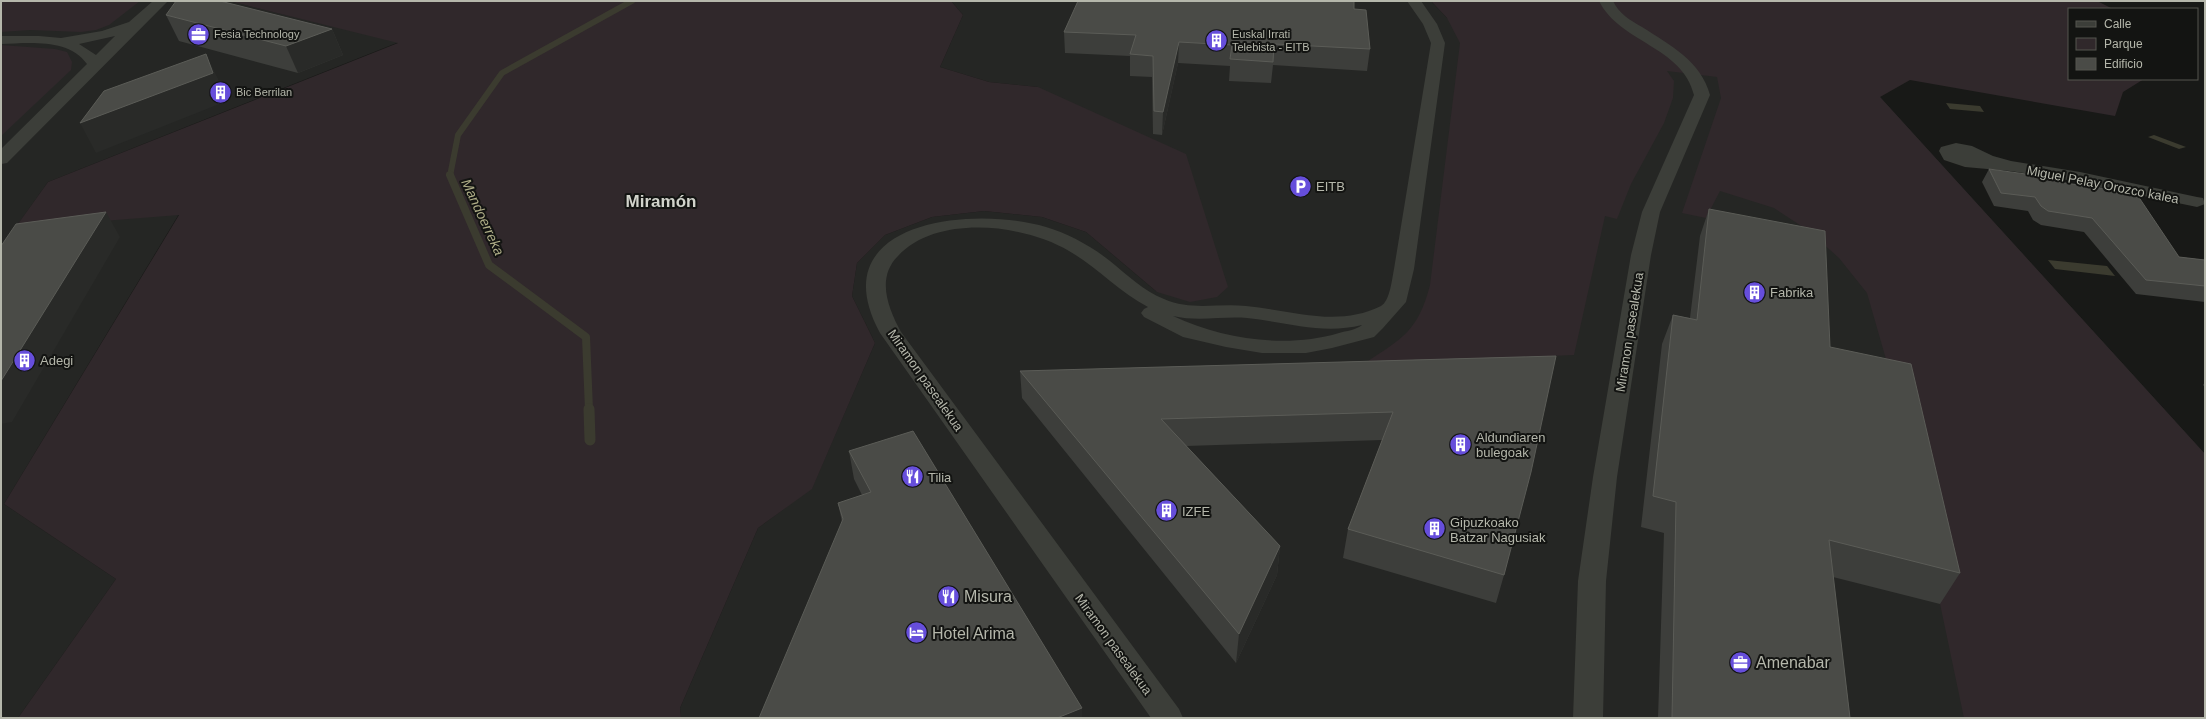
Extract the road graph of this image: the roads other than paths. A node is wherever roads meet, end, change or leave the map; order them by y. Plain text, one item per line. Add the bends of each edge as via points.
1 (161, 1) edge
2 (1414, 1) edge
3 (1606, 1) edge
4 (141, 18) junction
5 (1, 40) edge
6 (58, 42) junction
7 (95, 64) junction
8 (1, 159) edge
9 (1983, 161) dead end
10 (2202, 205) edge
11 (1132, 290) junction
12 (1390, 309) junction
13 (1254, 313) junction
14 (1296, 319) junction
15 (1191, 332) junction
16 (1291, 346) junction
17 (1168, 718) edge
18 (1588, 718) edge

1 - 4 street
2 - 12 street, Miramon pasealekua via 1430,24 1438,43 1404,269 1396,302
3 - 18 street, Miramon pasealekua via 1617,17 1678,58 1701,86 1702,95 1651,212 1640,263 1592,581 1588,642
4 - 6 street via 118,32
4 - 7 street
5 - 6 street
6 - 7 street via 83,50 91,56
7 - 8 street
9 - 10 street, Miguel Pelay Orozco kalea via 2130,187
11 - 13 street, Miramon pasealekua via 1156,304 1179,311
11 - 15 street, Miramon pasealekua via 1138,302 1150,313
11 - 17 street, Miramon pasealekua via 1092,256 1068,241 1017,225 964,222 916,234 899,244 885,258 876,274 875,292 880,314 891,333
12 - 14 street, Miramon pasealekua via 1351,321 1313,322
12 - 16 street, Miramon pasealekua via 1366,332 1332,342
13 - 14 street, Miramon pasealekua
13 - 15 street, Miramon pasealekua via 1240,323 1222,330
14 - 16 street via 1306,336
15 - 16 street, Miramon pasealekua via 1226,341 1262,346

